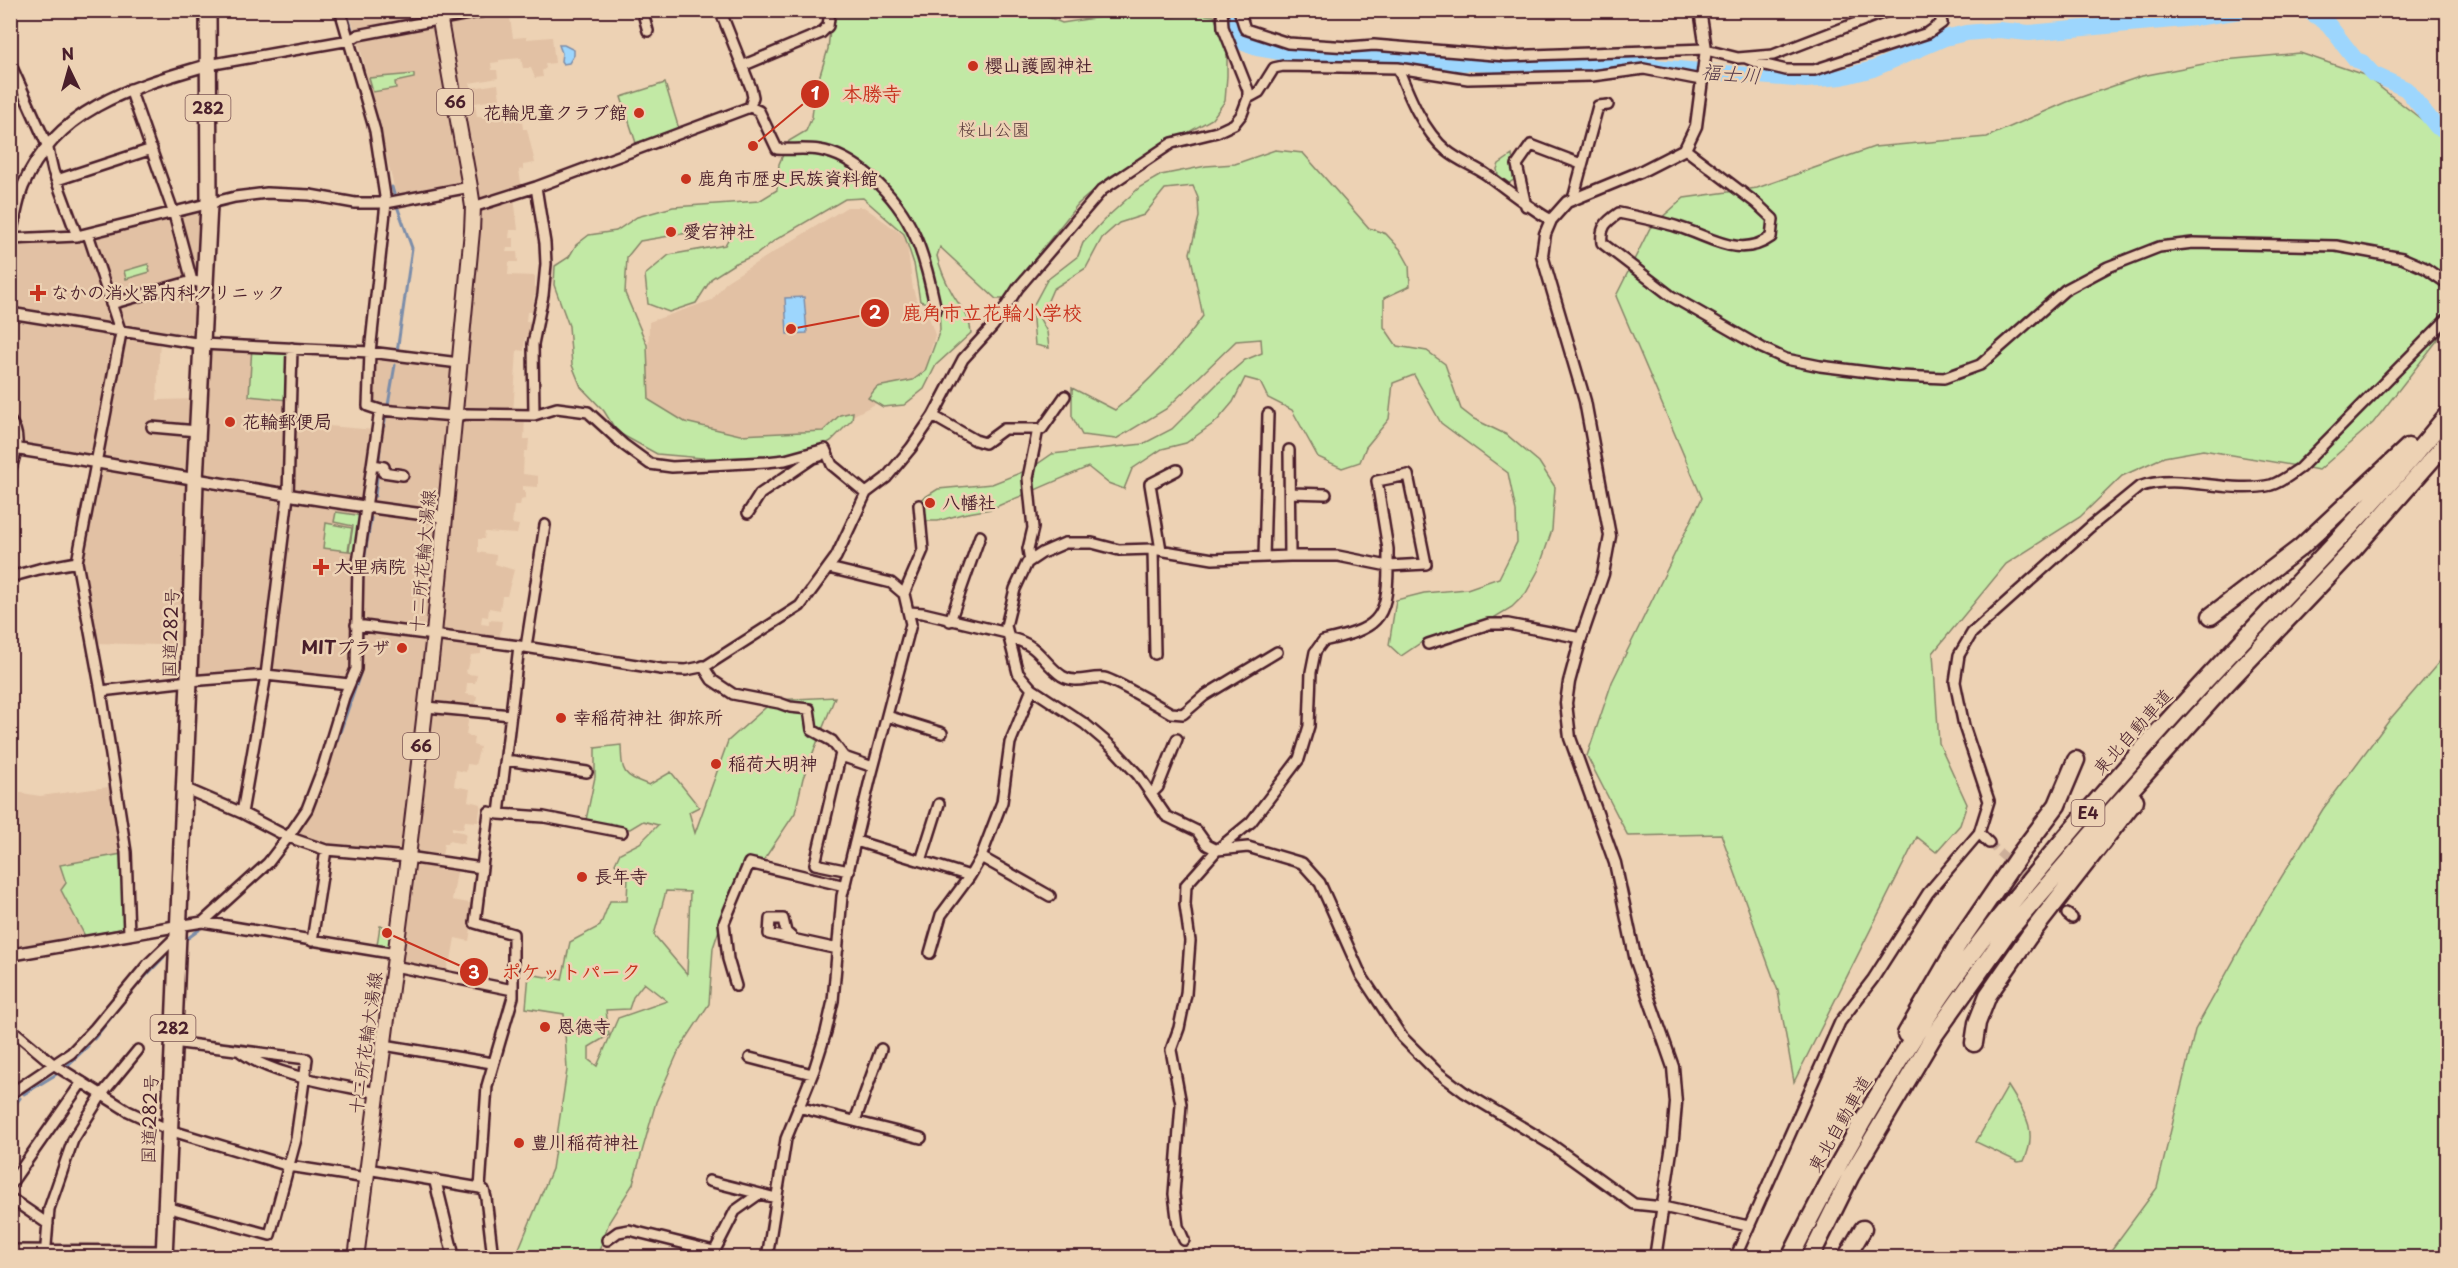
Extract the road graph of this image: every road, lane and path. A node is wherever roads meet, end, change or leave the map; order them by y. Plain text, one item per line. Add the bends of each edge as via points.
1 (208, 10) edge
2 (340, 10) edge
3 (489, 10) edge
4 (642, 10) edge
5 (720, 10) edge
6 (830, 10) edge
7 (1222, 10) edge
8 (1239, 10) edge
9 (1700, 10) edge
10 (1890, 10) edge
11 (1938, 10) edge
12 (438, 14) edge
13 (648, 31) dead end
14 (350, 40) junction
15 (1706, 49) junction
16 (1746, 58) junction
17 (10, 63) edge
18 (208, 65) junction
19 (742, 66) junction
20 (1398, 68) junction
21 (1701, 79) junction
22 (130, 89) junction
23 (1248, 98) junction
24 (1608, 105) dead end
25 (750, 107) junction
26 (48, 145) junction
27 (152, 149) junction
28 (1685, 149) junction
29 (1581, 164) junction
30 (57, 180) junction
31 (470, 187) junction
32 (536, 187) junction
33 (1573, 199) junction
34 (386, 203) junction
35 (209, 205) junction
36 (1526, 206) junction
37 (472, 207) junction
38 (174, 214) junction
39 (1551, 220) junction
40 (83, 235) junction
41 (10, 237) edge
42 (199, 282) junction
43 (2448, 284) edge
44 (111, 304) junction
45 (936, 310) dead end
46 (10, 313) edge
47 (2448, 318) edge
48 (121, 333) junction
49 (202, 345) junction
50 (292, 348) junction
51 (370, 352) junction
52 (459, 363) junction
53 (1065, 396) dead end
54 (2448, 409) edge
55 (380, 410) junction
56 (1268, 414) dead end
57 (2448, 414) edge
58 (534, 415) junction
59 (455, 416) junction
60 (933, 416) junction
61 (10, 421) edge
62 (152, 427) dead end
63 (1038, 429) junction
64 (197, 431) junction
65 (2448, 441) edge
66 (17, 449) junction
67 (1289, 450) dead end
68 (827, 454) junction
69 (98, 462) junction
70 (373, 466) junction
71 (1177, 470) dead end
72 (10, 472) edge
73 (403, 475) dead end
74 (195, 481) junction
75 (866, 493) junction
76 (1290, 493) junction
77 (1326, 494) dead end
78 (288, 496) junction
79 (919, 505) dead end
80 (367, 508) junction
81 (748, 513) dead end
82 (445, 517) junction
83 (546, 525) dead end
84 (980, 536) dead end
85 (1157, 549) junction
86 (1290, 556) junction
87 (1264, 557) junction
88 (1030, 561) junction
89 (77, 562) junction
90 (1388, 566) junction
91 (829, 568) junction
92 (10, 577) edge
93 (904, 594) junction
94 (909, 612) junction
95 (2211, 616) dead end
96 (950, 621) junction
97 (357, 625) junction
98 (434, 634) junction
99 (1008, 636) junction
100 (1581, 638) junction
101 (1428, 644) dead end
102 (522, 647) junction
103 (1277, 652) dead end
104 (1155, 654) dead end
105 (703, 666) junction
106 (266, 675) junction
107 (189, 681) junction
108 (350, 684) junction
109 (2224, 686) junction
110 (1032, 689) junction
111 (101, 691) junction
112 (426, 707) junction
113 (511, 715) junction
114 (887, 716) junction
115 (942, 733) dead end
116 (1177, 739) dead end
117 (841, 753) junction
118 (506, 760) junction
119 (2076, 760) dead end
120 (873, 767) junction
121 (587, 772) dead end
122 (184, 788) junction
123 (1151, 794) junction
124 (939, 804) dead end
125 (242, 813) junction
126 (499, 814) junction
127 (622, 832) dead end
128 (1979, 833) junction
129 (288, 837) junction
130 (856, 841) junction
131 (1989, 843) tunnel mouth
132 (326, 850) junction
133 (1217, 850) junction
134 (981, 856) junction
135 (408, 857) junction
136 (921, 861) junction
137 (482, 868) junction
138 (849, 871) junction
139 (970, 876) junction
140 (845, 886) junction
141 (1050, 896) dead end
142 (202, 922) junction
143 (178, 931) junction
144 (129, 933) junction
145 (795, 940) dead end
146 (312, 941) junction
147 (838, 949) junction
148 (930, 953) dead end
149 (10, 955) edge
150 (395, 960) junction
151 (736, 986) dead end
152 (513, 990) junction
153 (10, 1028) edge
154 (173, 1042) junction
155 (1974, 1043) dead end
156 (384, 1045) junction
157 (881, 1049) dead end
158 (138, 1050) dead end
159 (239, 1050) junction
160 (750, 1058) dead end
161 (492, 1063) junction
162 (53, 1064) junction
163 (812, 1074) junction
164 (304, 1078) junction
165 (82, 1082) junction
166 (377, 1093) junction
167 (11, 1094) edge
168 (102, 1094) junction
169 (798, 1107) junction
170 (855, 1121) junction
171 (169, 1130) junction
172 (921, 1138) dead end
173 (289, 1166) junction
174 (1835, 1170) junction
175 (366, 1173) junction
176 (435, 1180) junction
177 (709, 1181) dead end
178 (10, 1185) edge
179 (480, 1188) junction
180 (759, 1194) junction
181 (10, 1198) edge
182 (776, 1198) junction
183 (166, 1207) junction
184 (1663, 1208) junction
185 (48, 1224) junction
186 (1748, 1226) junction
187 (1863, 1229) dead end
188 (607, 1240) dead end
189 (1184, 1240) dead end
190 (10, 1250) edge
191 (45, 1253) edge
192 (164, 1254) edge
193 (712, 1254) edge
194 (356, 1257) edge
195 (454, 1257) edge
196 (493, 1257) edge
197 (767, 1257) edge
198 (1655, 1257) edge
199 (1735, 1257) edge
200 (1790, 1257) edge
201 (1810, 1257) edge
202 (1846, 1257) edge

1 - 18 highway, 国道282号 / 282
2 - 14 street
3 - 12 street
4 - 13 street
5 - 19 street
6 - 19 street via 828,26 821,33
7 - 23 street via 1223,27
8 - 15 street via 1245,29 1288,43 1374,45 1506,56
9 - 15 street
10 - 16 street via 1773,55
11 - 16 street via 1942,23 1928,33 1814,70 1786,69
12 - 14 street
12 - 31 main road, 十二所花輪大湯線 / 66
14 - 18 street
14 - 34 street via 376,137
15 - 16 street
15 - 21 street
17 - 26 street
18 - 22 street
18 - 35 highway, 国道282号 / 282
19 - 25 street via 753,98
20 - 21 street via 1468,79 1592,76 1644,69
20 - 23 street via 1277,66 1259,92
20 - 36 street via 1413,108 1445,149
21 - 28 street via 1696,126
22 - 26 street via 67,126
22 - 27 street
23 - 60 street via 1234,124 1172,143 1102,190 963,359
24 - 29 street via 1598,105
25 - 32 street
25 - 45 street via 759,111 777,149 818,150 838,155 859,167 892,196 914,231
26 - 30 street
26 - 41 street via 23,186
27 - 30 street
27 - 38 street
28 - 33 street
28 - 43 street via 1773,219 1771,237 1760,245 1718,243 1680,227 1618,213 1600,231 1602,243 1671,296 1723,326 1786,359 1820,366 1944,378 1980,365 2066,290 2108,267 2159,247 2193,243 2300,244 2375,252 2425,268
29 - 33 street
29 - 36 street via 1531,145 1517,165
30 - 40 street
31 - 34 street
31 - 37 main road, 十二所花輪大湯線 / 66
32 - 37 street
32 - 58 street via 546,264 533,344
33 - 39 street
34 - 35 street via 267,193
34 - 51 street
35 - 38 street
35 - 42 highway, 国道282号 / 282
36 - 39 street
37 - 52 main road, 十二所花輪大湯線 / 66
38 - 40 street
38 - 42 street
39 - 100 street via 1542,255 1585,401 1610,536 1603,574
40 - 41 street
40 - 44 street
42 - 44 street
42 - 49 highway, 国道282号 / 282
44 - 48 street
46 - 48 street
47 - 128 street via 2287,477 2273,485 2236,488 2174,483 2139,487 1972,633 1959,655 1955,682 1964,726 1989,801
48 - 49 street
48 - 69 street
49 - 50 street
49 - 64 highway, 国道282号 / 282
50 - 51 street
50 - 78 street
51 - 52 street
51 - 55 street via 368,406
52 - 59 main road, 十二所花輪大湯線 / 66
53 - 63 street via 1042,429
54 - 95 highway via 2301,547
55 - 59 street
55 - 70 street
56 - 87 street
57 - 174 highway, 東北自動車道 / E4 via 2338,542 2154,737 1997,921 1920,1029
58 - 59 street
58 - 68 street via 556,408 588,412 651,464 672,467 766,462 825,449
59 - 82 main road, 十二所花輪大湯線 / 66
60 - 63 street via 985,443 1004,429
60 - 75 street via 886,478
61 - 66 street via 16,429
62 - 64 street
63 - 88 street via 1028,477 1033,528 1028,549
64 - 74 highway, 国道282号 / 282
65 - 109 highway, 東北自動車道 / E4 via 2343,561
66 - 69 street
66 - 72 street
67 - 76 street
68 - 75 street via 832,465
68 - 81 street via 813,458 760,494
69 - 74 street
69 - 89 street
70 - 73 street
70 - 80 street
71 - 85 street via 1150,484
74 - 78 street
74 - 107 highway, 国道282号 / 282
75 - 91 street
76 - 77 street
76 - 86 street
78 - 80 street
78 - 106 street
79 - 93 street via 923,550
80 - 82 street
80 - 97 street
82 - 98 main road, 十二所花輪大湯線 / 66
83 - 102 street
84 - 96 street
85 - 87 street via 1213,559
85 - 88 street via 1119,550 1092,543 1065,543
85 - 104 street
86 - 87 street
86 - 90 street via 1338,556
88 - 99 street via 1015,589
89 - 92 street
89 - 111 street
90 - 90 street via 1377,481 1408,475 1426,564
90 - 133 street via 1384,609 1368,627 1323,641 1315,652 1309,726 1299,759 1251,822
91 - 93 street via 891,583
91 - 105 street via 800,606
93 - 94 street
94 - 96 street
94 - 114 street via 911,624
96 - 99 street
97 - 98 street
97 - 108 street via 356,669
98 - 102 street
98 - 112 main road, 十二所花輪大湯線 / 66
99 - 103 street via 1041,653 1063,676 1079,681 1104,678 1171,713 1182,714 1204,696
99 - 110 street via 1018,673
100 - 101 street via 1489,624
100 - 184 street via 1566,703 1570,738 1615,863 1636,961 1673,1067 1676,1103
102 - 105 street via 661,669
102 - 113 street
105 - 117 street via 712,680 733,694 809,709 812,730 832,741
106 - 107 street
106 - 108 street
106 - 125 street
107 - 111 street
107 - 122 highway, 国道282号 / 282
108 - 129 street via 307,809
109 - 155 highway via 1988,995
109 - 201 highway, 東北自動車道 / E4 via 1997,947 1933,1037 1850,1177
110 - 123 street via 1112,747
110 - 134 street via 1010,743 1002,802
111 - 144 street via 126,852
112 - 113 street
112 - 135 main road, 十二所花輪大湯線 / 66
113 - 118 street
114 - 115 street
114 - 120 street
116 - 123 street via 1158,787
117 - 120 street
117 - 138 street via 814,864
118 - 121 street
118 - 126 street
119 - 174 highway via 2057,805 1957,946 1918,1011
120 - 130 street
122 - 125 street
122 - 143 highway, 国道282号 / 282
123 - 133 street via 1166,816 1197,831 1207,845
124 - 136 street
125 - 129 street
126 - 127 street via 544,817
126 - 137 street via 489,812
128 - 131 street
128 - 186 street via 1928,893 1873,979 1840,1022
129 - 132 street
129 - 142 street via 268,863
130 - 136 street
130 - 138 street
132 - 135 street
132 - 146 street
133 - 184 street via 1248,847 1302,863 1320,883 1361,975 1402,1037 1436,1071 1552,1145 1634,1204
133 - 189 street via 1186,885 1190,941 1186,994 1171,1050 1181,1104 1174,1194
134 - 139 street
134 - 141 street
135 - 137 street
135 - 150 main road, 十二所花輪大湯線 / 66
136 - 139 street
137 - 152 street via 475,923 513,934
138 - 140 street
139 - 148 street via 941,915
140 - 147 street
140 - 151 street via 749,863 724,923
142 - 143 street
142 - 146 street
143 - 144 street
143 - 154 highway, 国道282号 / 282
143 - 162 street via 87,1036
144 - 149 street
145 - 147 street
146 - 150 street
147 - 163 street via 833,1001
150 - 152 street
150 - 156 main road, 十二所花輪大湯線 / 66
152 - 161 street
153 - 162 street
154 - 159 street
154 - 171 highway, 国道282号 / 282
156 - 161 street
156 - 166 main road, 十二所花輪大湯線 / 66
157 - 170 street
158 - 168 street
159 - 164 street via 251,1059
159 - 164 street via 307,1059
160 - 163 street
161 - 179 street via 486,1086
162 - 165 street
162 - 167 street
163 - 169 street
164 - 166 street
164 - 173 street
165 - 168 street
165 - 178 street
166 - 175 main road, 十二所花輪大湯線 / 66
168 - 171 street
168 - 185 street via 73,1140 49,1209
169 - 170 street
169 - 182 street via 786,1139
170 - 172 street
171 - 173 street
171 - 183 highway, 国道282号 / 282
173 - 175 street
173 - 183 street via 270,1235
174 - 200 highway, 東北自動車道 / E4
175 - 176 street
175 - 194 main road, 十二所花輪大湯線 / 66
176 - 179 street
176 - 195 street
177 - 180 street
179 - 196 street via 486,1198
180 - 182 street
180 - 193 street via 735,1211
181 - 185 street
182 - 197 street
183 - 192 highway, 国道282号 / 282
184 - 186 street
184 - 198 street
185 - 191 street
186 - 199 street
187 - 202 highway
188 - 193 street via 629,1230
190 - 191 street
191 - 192 street

